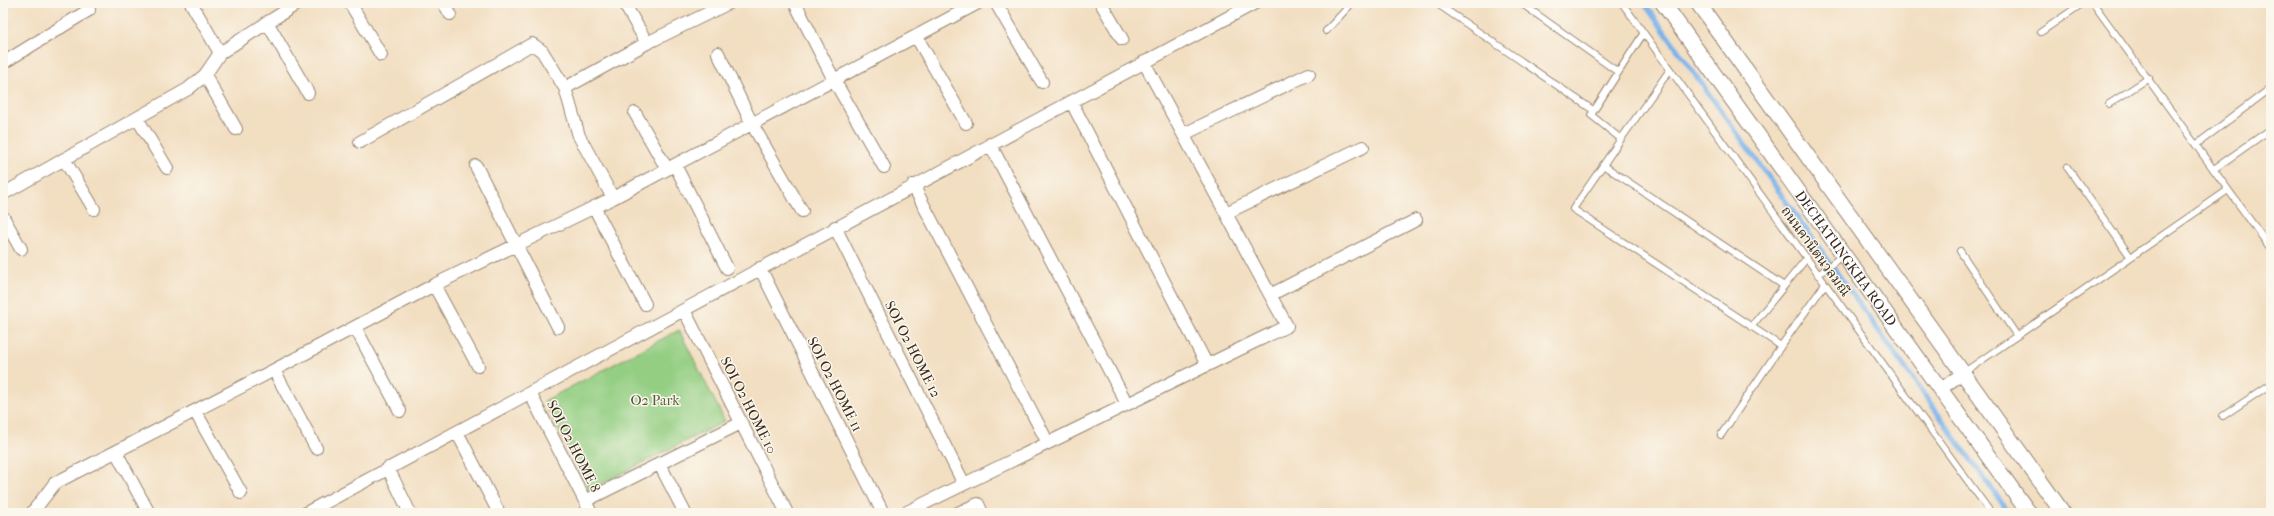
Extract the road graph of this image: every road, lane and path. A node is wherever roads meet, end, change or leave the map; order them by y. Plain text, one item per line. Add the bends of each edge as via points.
1 (191, 3) edge
2 (350, 3) edge
3 (624, 3) edge
4 (729, 3) edge
5 (795, 3) edge
6 (978, 3) edge
7 (996, 3) edge
8 (1101, 3) edge
9 (1255, 3) edge
10 (1352, 3) edge
11 (1436, 3) edge
12 (1521, 3) edge
13 (1622, 3) edge
14 (1663, 3) edge
15 (1698, 3) edge
16 (2083, 3) edge
17 (2093, 3) edge
18 (290, 5) edge
19 (89, 10) dead end
20 (267, 22) junction
21 (1326, 31) dead end
22 (2041, 32) dead end
23 (1643, 34) junction
24 (916, 36) junction
25 (1122, 39) dead end
26 (647, 43) junction
27 (220, 53) junction
28 (718, 53) dead end
29 (381, 55) dead end
30 (1144, 62) junction
31 (3, 63) edge
32 (1669, 71) junction
33 (1618, 72) junction
34 (1310, 74) dead end
35 (205, 75) junction
36 (2149, 78) junction
37 (834, 80) junction
38 (1042, 82) dead end
39 (565, 88) junction
40 (2271, 88) edge
41 (308, 93) dead end
42 (1071, 101) junction
43 (2109, 104) dead end
44 (1593, 110) junction
45 (635, 113) dead end
46 (137, 118) junction
47 (966, 123) dead end
48 (752, 124) junction
49 (236, 129) dead end
50 (2271, 129) edge
51 (1184, 134) junction
52 (1621, 139) junction
53 (360, 142) dead end
54 (990, 144) junction
55 (2197, 144) junction
56 (1363, 147) dead end
57 (64, 159) junction
58 (1603, 165) junction
59 (476, 166) dead end
60 (671, 167) junction
61 (884, 167) dead end
62 (2067, 167) dead end
63 (167, 168) dead end
64 (2214, 169) junction
65 (913, 185) junction
66 (2228, 190) junction
67 (3, 194) edge
68 (613, 198) junction
69 (594, 207) junction
70 (94, 209) dead end
71 (802, 211) dead end
72 (1226, 213) junction
73 (3, 217) edge
74 (1416, 220) dead end
75 (835, 227) junction
76 (517, 244) junction
77 (21, 249) dead end
78 (2271, 249) edge
79 (1960, 251) dead end
80 (2130, 256) junction
81 (1841, 257) junction
82 (1806, 259) junction
83 (727, 268) dead end
84 (760, 268) junction
85 (1818, 275) junction
86 (1825, 284) junction
87 (434, 285) junction
88 (1784, 286) junction
89 (1270, 295) junction
90 (645, 304) dead end
91 (684, 310) junction
92 (1751, 326) junction
93 (355, 327) junction
94 (558, 327) dead end
95 (2017, 336) junction
96 (1781, 346) junction
97 (1207, 365) junction
98 (478, 366) dead end
99 (274, 370) junction
100 (1963, 373) junction
101 (2271, 384) edge
102 (1940, 389) junction
103 (530, 393) junction
104 (1127, 404) junction
105 (195, 411) junction
106 (400, 411) dead end
107 (2223, 416) dead end
108 (740, 422) junction
109 (457, 432) junction
110 (1721, 435) dead end
111 (1048, 443) junction
112 (316, 448) dead end
113 (116, 452) junction
114 (659, 463) junction
115 (388, 468) junction
116 (964, 484) junction
117 (241, 493) dead end
118 (585, 501) junction
119 (311, 512) edge
120 (32, 513) edge
121 (149, 513) edge
122 (410, 513) edge
123 (499, 513) edge
124 (591, 513) edge
125 (685, 513) edge
126 (787, 513) edge
127 (883, 513) edge
128 (905, 513) edge
129 (958, 513) edge
130 (982, 513) edge
131 (1991, 513) edge
132 (2030, 513) edge
133 (2063, 513) edge

1 - 27 street
2 - 29 street
3 - 26 street
4 - 26 street
5 - 37 street
6 - 24 street
7 - 38 street
8 - 25 street
9 - 30 street
10 - 21 lane
11 - 44 lane
12 - 33 lane
13 - 23 lane, ถนนคานิตนวลมณี
14 - 81 street, DECHATUNGKHA ROAD
15 - 100 street, DECHATUNGKHA ROAD
16 - 22 lane
17 - 36 lane
18 - 20 street
19 - 31 street
20 - 27 street
20 - 41 street
23 - 32 lane, ถนนคานิตนวลมณี
23 - 33 lane
24 - 37 street
24 - 47 street
26 - 39 street
27 - 35 street
28 - 48 street
30 - 42 street
30 - 51 street
32 - 52 lane
32 - 82 lane, ถนนคานิตนวลมณี
33 - 44 lane
34 - 51 street
35 - 46 street via 188,89
35 - 49 street
36 - 43 lane
36 - 55 lane
37 - 48 street
37 - 61 street
39 - 53 street via 542,51 532,44
39 - 68 street via 579,136
40 - 55 lane
42 - 54 street
42 - 97 street
44 - 52 lane via 1592,115
45 - 60 street
46 - 57 street
46 - 63 street
48 - 60 street
48 - 71 street
50 - 64 lane
51 - 72 street
52 - 58 lane
54 - 65 street
54 - 104 street
55 - 64 lane
56 - 72 street
57 - 67 street
57 - 70 street
58 - 88 lane
58 - 92 lane via 1573,209
59 - 76 street
60 - 68 street
60 - 83 street
62 - 80 lane
64 - 66 lane
65 - 75 street
65 - 111 street
66 - 78 lane
66 - 80 lane
68 - 69 street
69 - 76 street
69 - 90 street
72 - 89 street
73 - 77 street
74 - 89 street
75 - 84 street
75 - 116 street, SOI O2 HOME 12
76 - 87 street
76 - 94 street
79 - 95 lane
80 - 95 lane
81 - 85 lane
81 - 102 street, DECHATUNGKHA ROAD
82 - 85 lane, ถนนคานิตนวลมณี
82 - 88 lane
84 - 91 street
84 - 127 street, SOI O2 HOME 11
85 - 86 lane, ถนนคานิตนวลมณี
86 - 96 lane
86 - 131 lane, ถนนคานิตนวลมณี
87 - 93 street
87 - 98 street
88 - 92 lane
89 - 97 street via 1287,326
91 - 103 street
91 - 108 street, SOI O2 HOME 10
92 - 96 lane
93 - 99 street
93 - 106 street
95 - 100 lane
96 - 110 lane
97 - 104 street
99 - 105 street
99 - 112 street
100 - 102 street
100 - 133 street, DECHATUNGKHA ROAD
101 - 107 lane
102 - 132 street, DECHATUNGKHA ROAD
103 - 109 street
103 - 118 street, SOI O2 HOME 8
104 - 111 street
105 - 113 street
105 - 117 street
108 - 114 street
108 - 126 street, SOI O2 HOME 10
109 - 115 street
109 - 123 street
111 - 116 street
113 - 120 street via 55,483
113 - 121 street
114 - 118 street
114 - 125 street
115 - 119 street
115 - 122 street
116 - 128 street
118 - 124 street, SOI O2 HOME 8
129 - 130 street via 978,504

